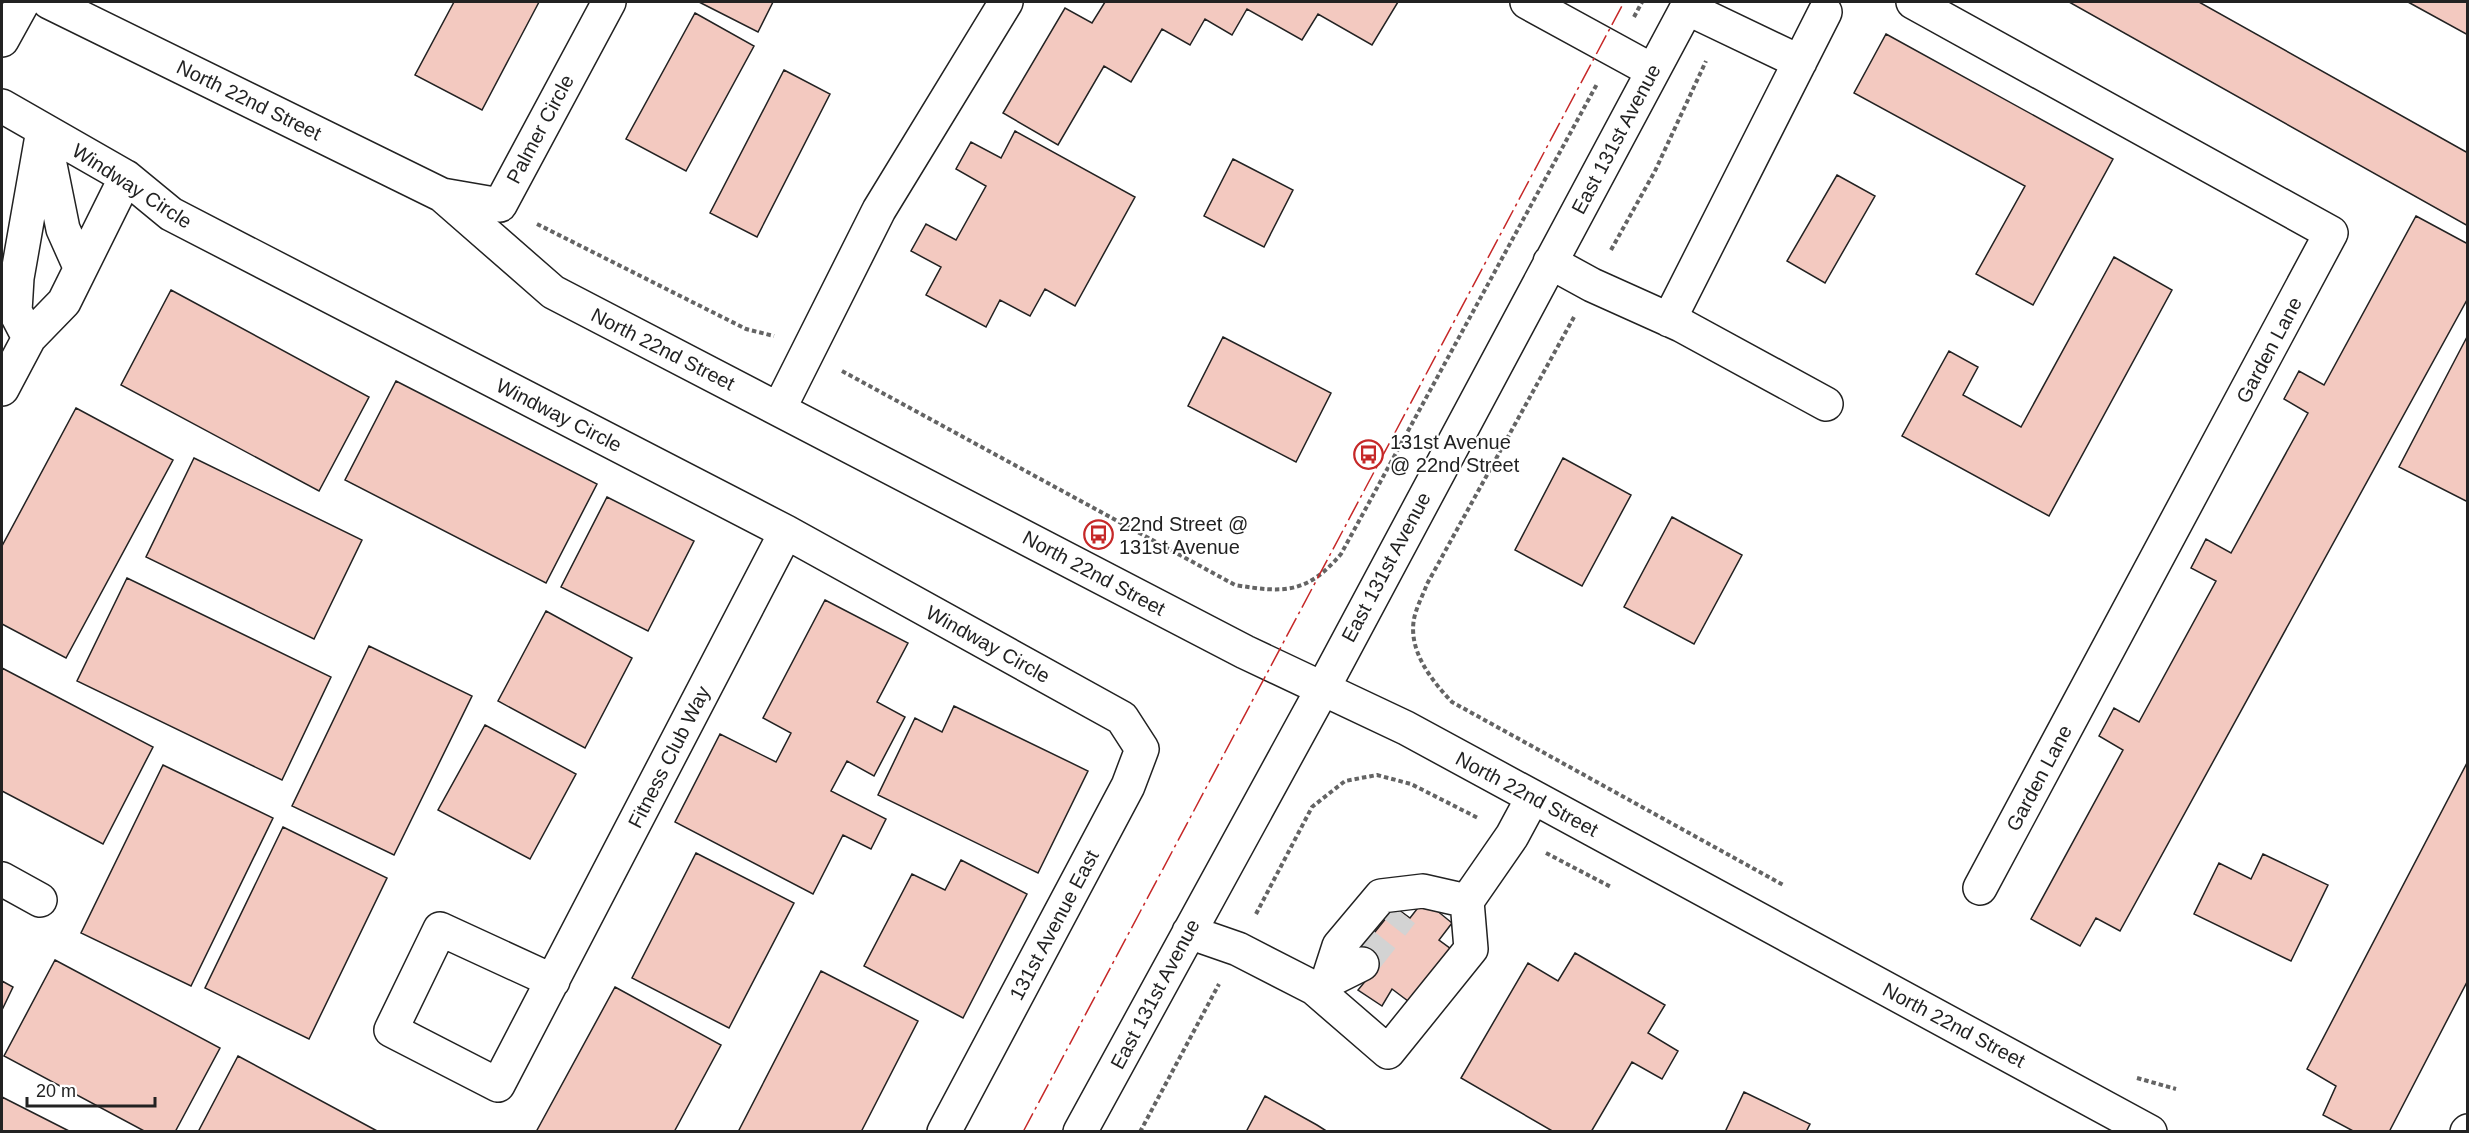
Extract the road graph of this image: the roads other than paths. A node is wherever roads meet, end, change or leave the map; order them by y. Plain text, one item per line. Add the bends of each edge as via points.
1 (23, 2) edge
2 (49, 2) edge
3 (609, 2) edge
4 (1006, 2) edge
5 (1527, 2) edge
6 (1913, 2) edge
7 (1689, 5) edge
8 (1825, 12) dead end
9 (2, 40) edge
10 (1800, 62) junction
11 (1653, 71) junction
12 (2, 106) edge
13 (43, 130) junction
14 (126, 177) junction
15 (442, 195) junction
16 (1550, 262) junction
17 (80, 267) junction
18 (1669, 320) junction
19 (28, 338) junction
20 (2, 389) edge
21 (1826, 404) dead end
22 (779, 409) junction
23 (786, 532) junction
24 (1322, 690) junction
25 (1122, 718) joint
26 (1533, 797) junction
27 (2, 879) edge
28 (1980, 888) dead end
29 (40, 900) dead end
30 (1467, 901) junction
31 (1189, 932) junction
32 (1362, 964) tunnel mouth
33 (553, 981) junction
34 (1321, 985) junction
35 (944, 1131) edge
36 (1080, 1131) edge
37 (2150, 1131) edge

1 - 9 street
2 - 15 street, North 22nd Street
3 - 15 street, Palmer Circle via 500,205
4 - 22 street via 879,210
5 - 11 street
6 - 28 street, Garden Lane via 2331,233
7 - 10 street
7 - 11 street, East 131st Avenue
8 - 10 street
10 - 18 street
11 - 16 street, East 131st Avenue
12 - 13 street, Windway Circle
13 - 14 street, Windway Circle
13 - 17 street via 63,229
13 - 19 street via 17,278 15,311
14 - 17 street
14 - 23 street, Windway Circle via 171,214
15 - 22 street, North 22nd Street via 553,292
16 - 18 street
16 - 24 street, East 131st Avenue
17 - 19 street via 64,302
18 - 21 street
19 - 20 street
22 - 24 street, North 22nd Street
23 - 25 street, Windway Circle
23 - 33 street, Fitness Club Way
24 - 26 street, North 22nd Street via 1406,728
24 - 31 street, East 131st Avenue
25 - 35 street, 131st Avenue East via 1142,749 1128,786
26 - 30 street via 1512,836
26 - 37 street, North 22nd Street
27 - 29 street
30 - 34 street via 1413,902 1381,896 1339,946
30 - 34 street via 1471,950 1388,1052
31 - 34 street
31 - 36 street, East 131st Avenue
32 - 34 street
33 - 33 street, Fitness Club Way via 440,929 391,1030 498,1085

